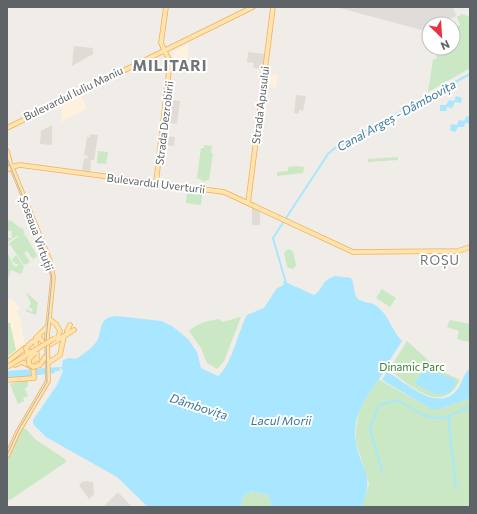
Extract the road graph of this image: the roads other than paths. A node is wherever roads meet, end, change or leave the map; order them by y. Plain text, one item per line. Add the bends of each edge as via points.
1 (166, 7) edge
2 (247, 7) edge
3 (253, 7) edge
4 (273, 11) dead end
5 (220, 22) junction
6 (164, 50) junction
7 (7, 125) edge
8 (7, 128) edge
9 (7, 151) edge
10 (9, 164) edge
11 (156, 183) junction
12 (248, 203) junction
13 (470, 247) edge
14 (49, 319) junction
15 (53, 323) junction
16 (47, 327) junction
17 (72, 328) dead end
18 (60, 331) junction
19 (66, 333) junction
20 (40, 334) junction
21 (57, 338) junction
22 (44, 343) junction
23 (51, 344) junction
24 (28, 345) junction
25 (62, 345) junction
26 (35, 352) junction
27 (46, 357) junction
28 (33, 360) junction
29 (7, 362) edge
30 (48, 364) junction
31 (16, 365) junction
32 (40, 365) junction
33 (7, 368) edge
34 (33, 368) junction
35 (48, 375) junction
36 (7, 380) edge
37 (7, 451) edge
38 (7, 456) edge

1 - 6 main road, Strada Dezrobirii
2 - 5 main road, Bulevardul Iuliu Maniu
3 - 5 main road, Bulevardul Iuliu Maniu
4 - 12 main road, Strada Apusului
5 - 6 main road, Bulevardul Iuliu Maniu
6 - 7 main road, Bulevardul Iuliu Maniu
6 - 8 main road, Bulevardul Iuliu Maniu
6 - 11 main road, Strada Dezrobirii via 171,62
9 - 10 main road, Șoseaua Virtuții
10 - 11 main road, Bulevardul Uverturii
10 - 14 main road, Șoseaua Virtuții via 51,264 53,282
10 - 16 main road, Șoseaua Virtuții via 50,268
11 - 12 main road, Bulevardul Uverturii via 222,191
12 - 13 main road, Bulevardul Uverturii via 348,250 462,250
14 - 15 main road
14 - 16 main road, Șoseaua Virtuții
15 - 16 main road
15 - 18 main road
16 - 20 main road
16 - 22 main road, Șoseaua Virtuții
16 - 27 main road, Șoseaua Virtuții
17 - 19 main road
18 - 19 main road
18 - 21 main road
19 - 21 main road
19 - 23 main road
19 - 25 main road
20 - 22 main road via 43,335
20 - 24 main road
21 - 26 main road, bridge
22 - 24 main road via 40,338
22 - 27 main road, Șoseaua Virtuții
23 - 25 main road via 58,341
23 - 26 main road, bridge
24 - 26 main road, bridge via 26,350
24 - 28 main road
24 - 28 main road via 36,343 37,359
24 - 29 main road
25 - 30 main road via 60,355
26 - 31 main road, bridge
26 - 33 main road, bridge
26 - 34 main road, bridge via 28,360
27 - 30 main road, Șoseaua Virtuții
27 - 30 main road
27 - 32 main road
28 - 34 main road
30 - 32 main road
30 - 35 main road, Șoseaua Virtuții
31 - 33 main road, bridge
31 - 34 main road, bridge via 21,362
32 - 34 main road, bridge
34 - 36 main road via 34,377
35 - 37 main road
35 - 38 main road via 47,386 18,432

